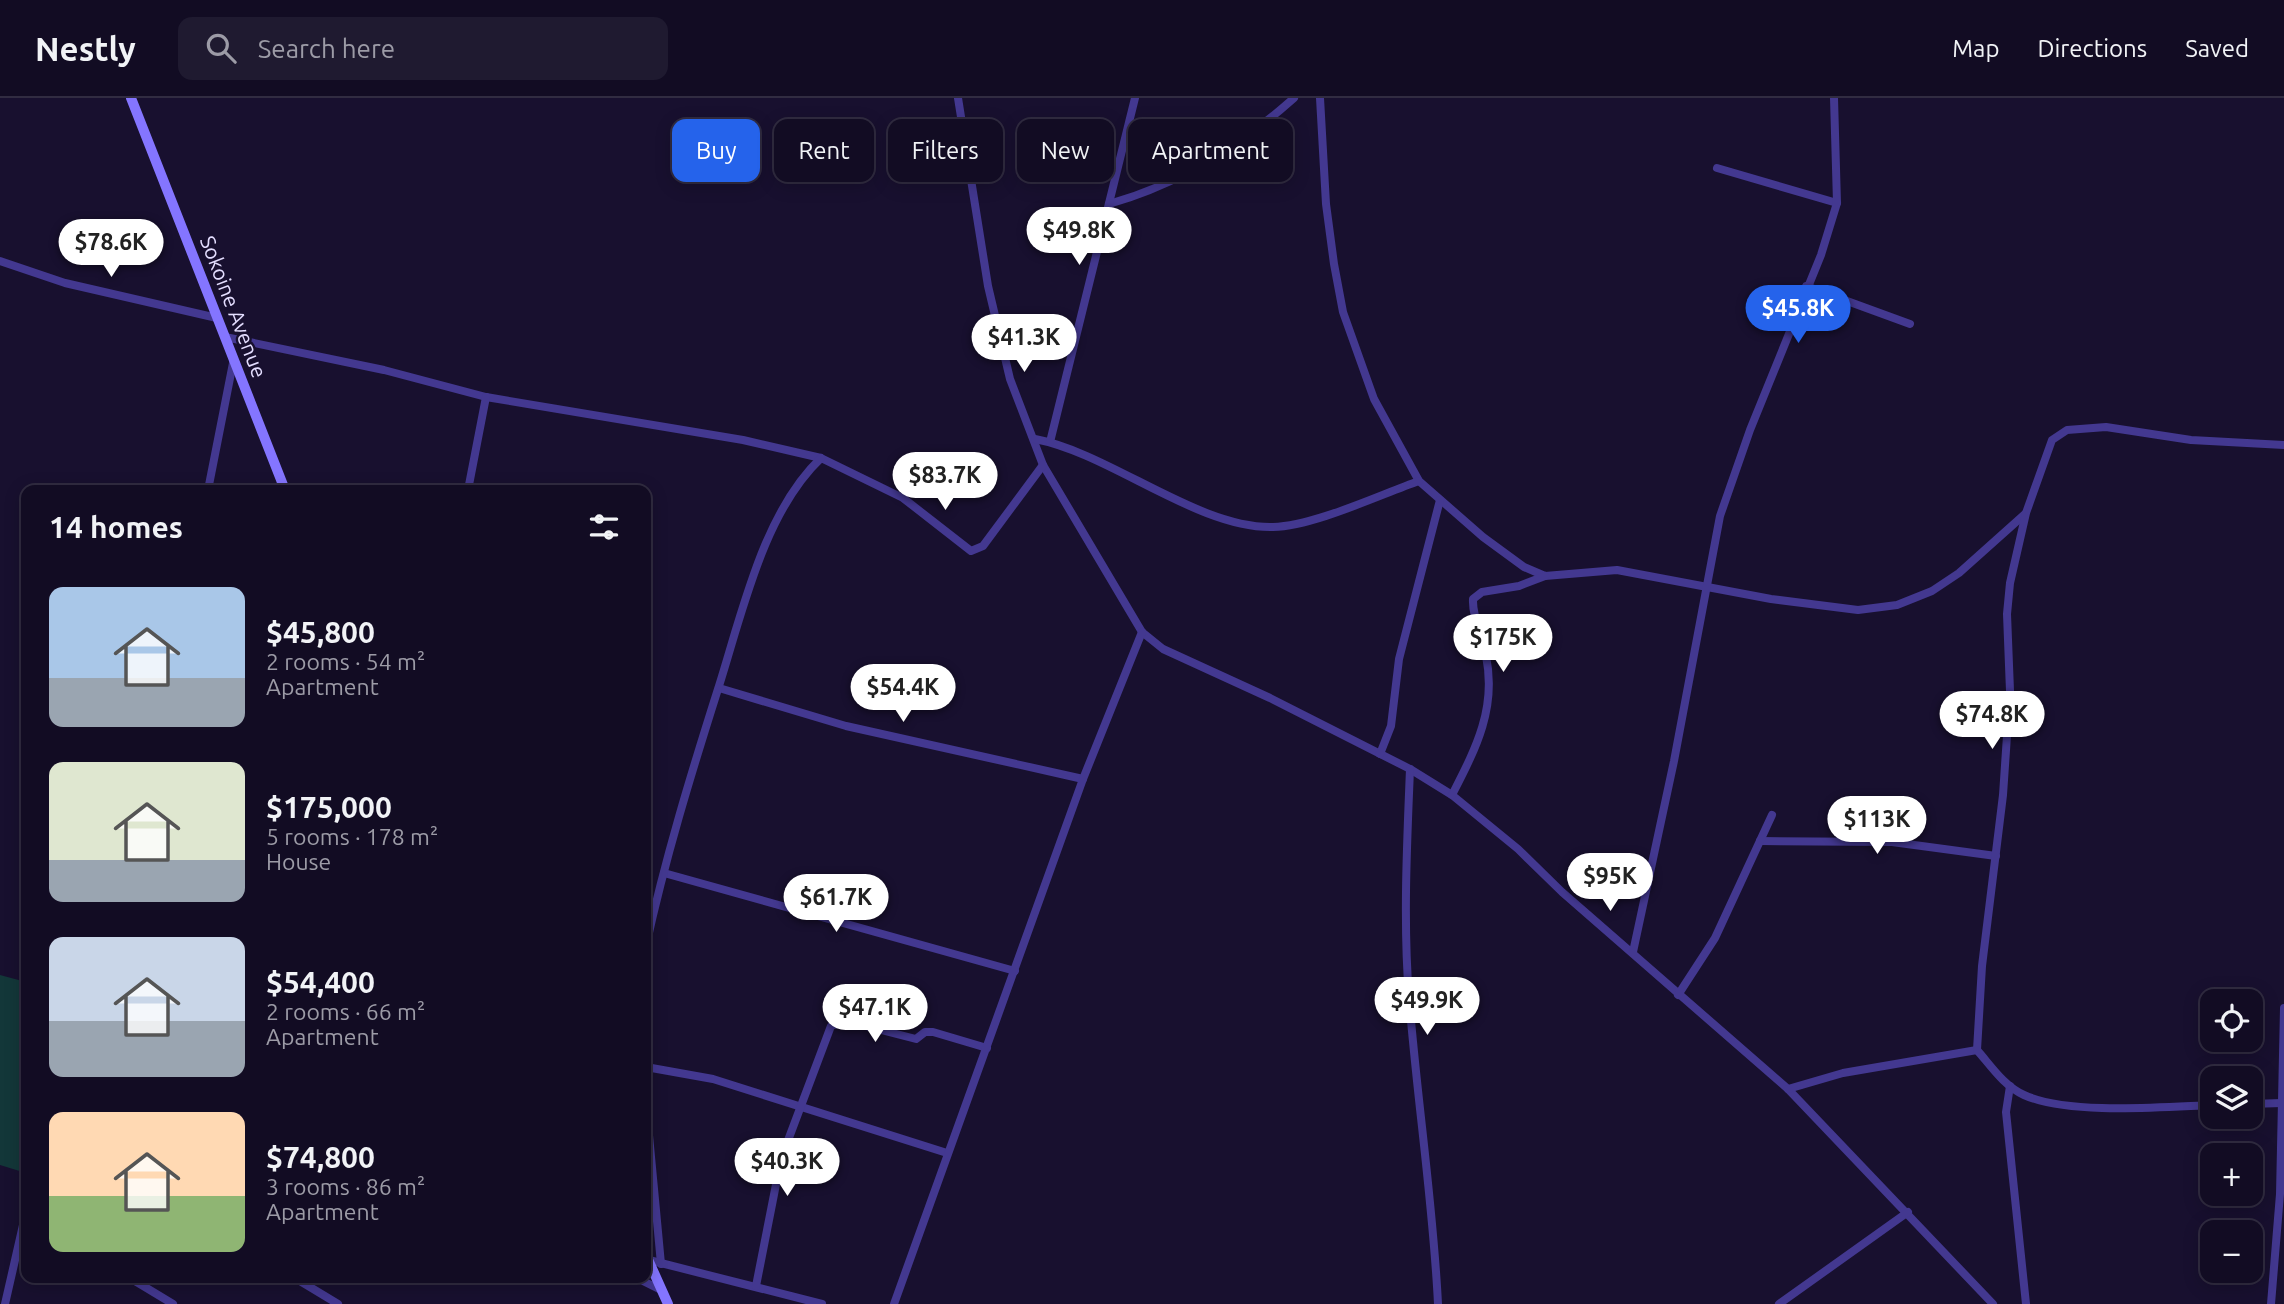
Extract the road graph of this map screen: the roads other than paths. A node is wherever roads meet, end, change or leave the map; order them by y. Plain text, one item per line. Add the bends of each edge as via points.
1 (131, 98) edge
2 (958, 98) edge
3 (1135, 98) edge
4 (1294, 98) edge
5 (1320, 98) edge
6 (1834, 98) edge
7 (1717, 168) dead end
8 (1837, 203) junction
9 (1109, 204) junction
10 (0, 261) edge
11 (1806, 286) junction
12 (217, 318) junction
13 (1910, 324) dead end
14 (225, 337) junction
15 (233, 363) junction
16 (486, 397) junction
17 (1034, 439) junction
18 (1050, 442) junction
19 (2284, 445) edge
20 (821, 458) junction
21 (1043, 465) junction
22 (1419, 481) junction
23 (209, 485) edge
24 (283, 485) edge
25 (469, 485) edge
26 (1440, 499) junction
27 (2026, 513) junction
28 (1545, 576) junction
29 (1706, 587) junction
30 (1142, 632) junction
31 (719, 688) junction
32 (1380, 754) junction
33 (1410, 769) junction
34 (1083, 779) junction
35 (1452, 795) junction
36 (1772, 815) dead end
37 (1760, 841) junction
38 (1996, 856) junction
39 (664, 873) junction
40 (651, 926) edge
41 (1633, 952) junction
42 (1015, 971) junction
43 (1678, 995) junction
44 (2284, 1008) edge
45 (987, 1048) junction
46 (1977, 1050) junction
47 (651, 1068) edge
48 (2010, 1086) junction
49 (1788, 1089) junction
50 (2282, 1103) junction
51 (801, 1104) junction
52 (2263, 1104) edge
53 (2200, 1105) edge
54 (947, 1153) junction
55 (651, 1157) edge
56 (1908, 1212) junction
57 (21, 1236) edge
58 (651, 1259) edge
59 (661, 1264) junction
60 (651, 1266) edge
61 (138, 1283) edge
62 (303, 1283) edge
63 (647, 1283) edge
64 (756, 1286) junction
65 (661, 1290) junction
66 (5, 1304) edge
67 (173, 1304) edge
68 (338, 1304) edge
69 (668, 1304) edge
70 (822, 1304) edge
71 (894, 1304) edge
72 (1438, 1304) edge
73 (1779, 1304) edge
74 (1993, 1304) edge
75 (2025, 1304) edge
76 (2271, 1304) edge

1 - 12 street, Sokoine Avenue
2 - 17 street via 988,286 1010,379
3 - 9 street
4 - 9 street via 1189,173 1159,189
5 - 22 street via 1326,204 1343,312 1374,399
6 - 8 street
7 - 8 street
8 - 11 street
9 - 18 street
10 - 12 street via 65,283
11 - 13 street
11 - 29 street via 1734,471
12 - 14 street, Sokoine Avenue
14 - 15 street, Sokoine Avenue
14 - 16 street
15 - 23 street
15 - 24 street, Sokoine Avenue
16 - 20 street via 743,440
16 - 25 street
17 - 18 street
17 - 21 street
18 - 22 street via 1227,520 1256,526 1301,522
19 - 27 street via 2191,440 2106,427 2067,429 2052,440
20 - 21 street via 902,498 971,551 983,547
20 - 31 street via 792,493 776,525 745,601
21 - 30 street
22 - 26 street
26 - 28 street via 1503,553
26 - 32 street via 1399,659 1391,726
27 - 29 street via 1959,573 1916,600 1897,605 1858,610
27 - 38 street via 2007,614 2010,691
28 - 29 street via 1617,570
28 - 35 street via 1474,598 1487,658 1489,695 1482,732
29 - 41 street
30 - 32 street via 1163,649
30 - 34 street
31 - 34 street via 846,726
31 - 39 street via 678,813
32 - 33 street
33 - 35 street
33 - 72 street via 1408,994
34 - 42 street
35 - 41 street
36 - 37 street
37 - 38 street via 1892,842
37 - 43 street via 1715,938
38 - 46 street
39 - 40 street
39 - 42 street
41 - 43 street
42 - 45 street
43 - 49 street
44 - 50 street
45 - 51 street via 933,1032 909,1039 837,1021 827,1032
45 - 54 street
46 - 48 street
46 - 49 street via 1843,1073
47 - 51 street via 713,1079
48 - 53 street via 2039,1100 2076,1105
48 - 75 street via 2008,1135
49 - 56 street
50 - 52 street
50 - 76 street
51 - 54 street
51 - 64 street via 781,1159
54 - 71 street
55 - 59 street
56 - 73 street
56 - 74 street
57 - 66 street
58 - 59 street
59 - 64 street
60 - 65 street
61 - 67 street
62 - 68 street
63 - 65 street
64 - 70 street
65 - 69 street

